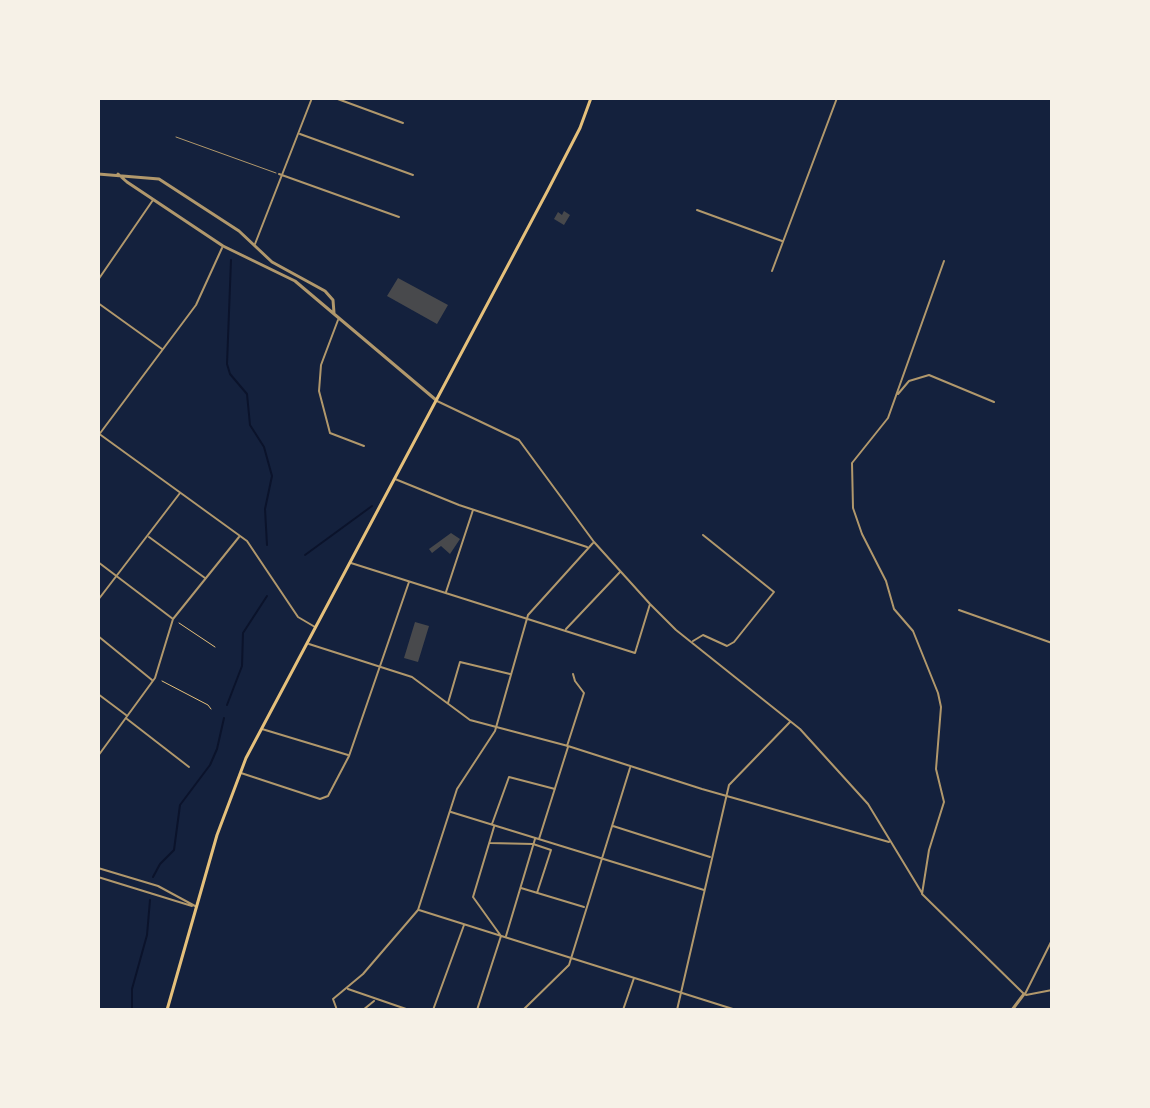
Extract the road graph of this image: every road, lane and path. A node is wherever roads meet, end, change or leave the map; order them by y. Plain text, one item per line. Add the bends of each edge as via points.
1 (312, 98) edge
2 (335, 98) edge
3 (591, 98) edge
4 (837, 98) edge
5 (403, 123) dead end
6 (299, 133) junction
7 (176, 137) dead end
8 (98, 174) edge
9 (118, 174) junction
10 (281, 175) junction
11 (413, 175) dead end
12 (153, 200) junction
13 (697, 210) dead end
14 (399, 217) dead end
15 (783, 241) junction
16 (254, 245) junction
17 (223, 246) junction
18 (944, 261) dead end
19 (772, 271) dead end
20 (98, 280) edge
21 (98, 303) edge
22 (334, 313) junction
23 (339, 317) junction
24 (164, 351) junction
25 (897, 395) junction
26 (436, 400) junction
27 (994, 402) dead end
28 (99, 434) edge
29 (364, 446) dead end
30 (395, 479) junction
31 (180, 493) junction
32 (473, 509) junction
33 (703, 535) dead end
34 (148, 536) junction
35 (240, 536) junction
36 (594, 542) junction
37 (588, 548) junction
38 (98, 562) edge
39 (350, 563) junction
40 (621, 572) junction
41 (117, 578) junction
42 (206, 578) junction
43 (410, 581) junction
44 (446, 592) junction
45 (98, 600) edge
46 (650, 604) junction
47 (959, 610) dead end
48 (527, 618) junction
49 (173, 619) junction
50 (315, 627) junction
51 (565, 630) junction
52 (98, 636) edge
53 (692, 642) junction
54 (306, 643) junction
55 (1052, 643) edge
56 (215, 647) dead end
57 (380, 666) junction
58 (573, 674) dead end
59 (511, 675) junction
60 (154, 679) junction
61 (98, 694) edge
62 (447, 704) junction
63 (211, 709) dead end
64 (127, 717) junction
65 (791, 721) junction
66 (496, 727) junction
67 (261, 729) junction
68 (568, 746) junction
69 (98, 756) edge
70 (349, 756) junction
71 (631, 765) junction
72 (189, 767) dead end
73 (239, 773) junction
74 (555, 789) junction
75 (726, 795) junction
76 (450, 812) junction
77 (493, 825) junction
78 (612, 826) junction
79 (537, 839) junction
80 (890, 842) junction
81 (489, 843) junction
82 (533, 844) junction
83 (712, 857) junction
84 (602, 859) junction
85 (98, 868) edge
86 (98, 877) edge
87 (520, 888) junction
88 (704, 890) junction
89 (537, 893) junction
90 (922, 894) junction
91 (196, 907) junction
92 (586, 908) junction
93 (418, 910) junction
94 (465, 924) junction
95 (504, 936) junction
96 (1052, 940) edge
97 (571, 958) junction
98 (634, 978) junction
99 (347, 988) junction
100 (1052, 990) edge
101 (680, 993) junction
102 (1024, 994) junction
103 (376, 1000) junction
104 (167, 1010) edge
105 (337, 1010) edge
106 (363, 1010) edge
107 (409, 1010) edge
108 (433, 1010) edge
109 (477, 1010) edge
110 (523, 1010) edge
111 (623, 1010) edge
112 (677, 1010) edge
113 (736, 1010) edge
114 (1012, 1010) edge

1 - 6 street
2 - 5 street
3 - 26 main road
4 - 15 street
6 - 10 street
6 - 11 street
7 - 10 lane
8 - 9 street
9 - 12 street
9 - 16 street via 159,179
10 - 14 street
10 - 16 street
12 - 17 street
12 - 20 street
13 - 15 street
15 - 19 street
16 - 22 street via 272,262 328,293
17 - 22 street via 295,281
17 - 24 street via 196,305
18 - 25 street
21 - 24 street
22 - 23 street
23 - 26 street
23 - 29 street via 321,365 319,391 330,433
24 - 28 street
25 - 27 street via 909,381 929,375
25 - 90 street via 888,418 852,463 853,508 894,609 913,631 941,707 936,769 944,802
26 - 30 main road
26 - 36 street via 519,440
28 - 31 street
30 - 32 street
30 - 39 main road
31 - 34 street
31 - 35 street
32 - 37 street
32 - 44 street
33 - 53 street via 774,592 734,642 727,646 703,635
34 - 41 street
34 - 42 street
35 - 42 street
35 - 50 street via 298,617
36 - 37 street
36 - 40 street
37 - 48 street
38 - 41 street
39 - 43 street
39 - 50 main road
40 - 46 street
40 - 51 street
41 - 45 street
41 - 49 street
42 - 49 street
43 - 44 street
43 - 57 street
44 - 48 street
46 - 51 street via 635,653
46 - 53 street
47 - 55 street
48 - 51 street
48 - 59 street
49 - 56 path
49 - 60 street
50 - 54 main road
52 - 60 street
53 - 65 street
54 - 57 street
54 - 67 main road
57 - 62 street via 412,677
57 - 70 street
58 - 68 street via 584,693
59 - 62 street via 460,662
59 - 66 street
60 - 63 path
60 - 64 street
61 - 64 street
62 - 66 street via 468,719
64 - 69 street
64 - 72 street
65 - 75 street via 730,783
65 - 80 street via 868,804
66 - 68 street
66 - 76 street via 460,784
67 - 70 street
67 - 73 main road
68 - 71 street
68 - 74 street
70 - 73 street via 326,798 320,799
71 - 75 street
71 - 78 street
73 - 91 main road
74 - 77 street via 509,777
74 - 79 street
75 - 80 street
75 - 83 street
76 - 77 street
76 - 93 street
77 - 79 street
77 - 81 street
78 - 83 street
78 - 84 street
79 - 82 street
79 - 84 street
80 - 90 street
81 - 82 street
81 - 95 street via 473,897
82 - 87 street
82 - 89 street via 551,850
83 - 88 street
84 - 88 street
84 - 92 street
85 - 91 street via 158,886
86 - 91 street
87 - 89 street
87 - 95 street
88 - 101 street
89 - 92 street
90 - 102 street
91 - 104 main road
92 - 97 street
93 - 94 street
93 - 99 street
94 - 95 street
94 - 108 street
95 - 97 street
95 - 109 street
96 - 102 street
97 - 98 street
97 - 110 street
98 - 101 street
98 - 111 street
99 - 103 street
99 - 105 street via 332,1000
100 - 102 street
101 - 112 street
101 - 113 street
102 - 114 street
103 - 106 street
103 - 107 street

